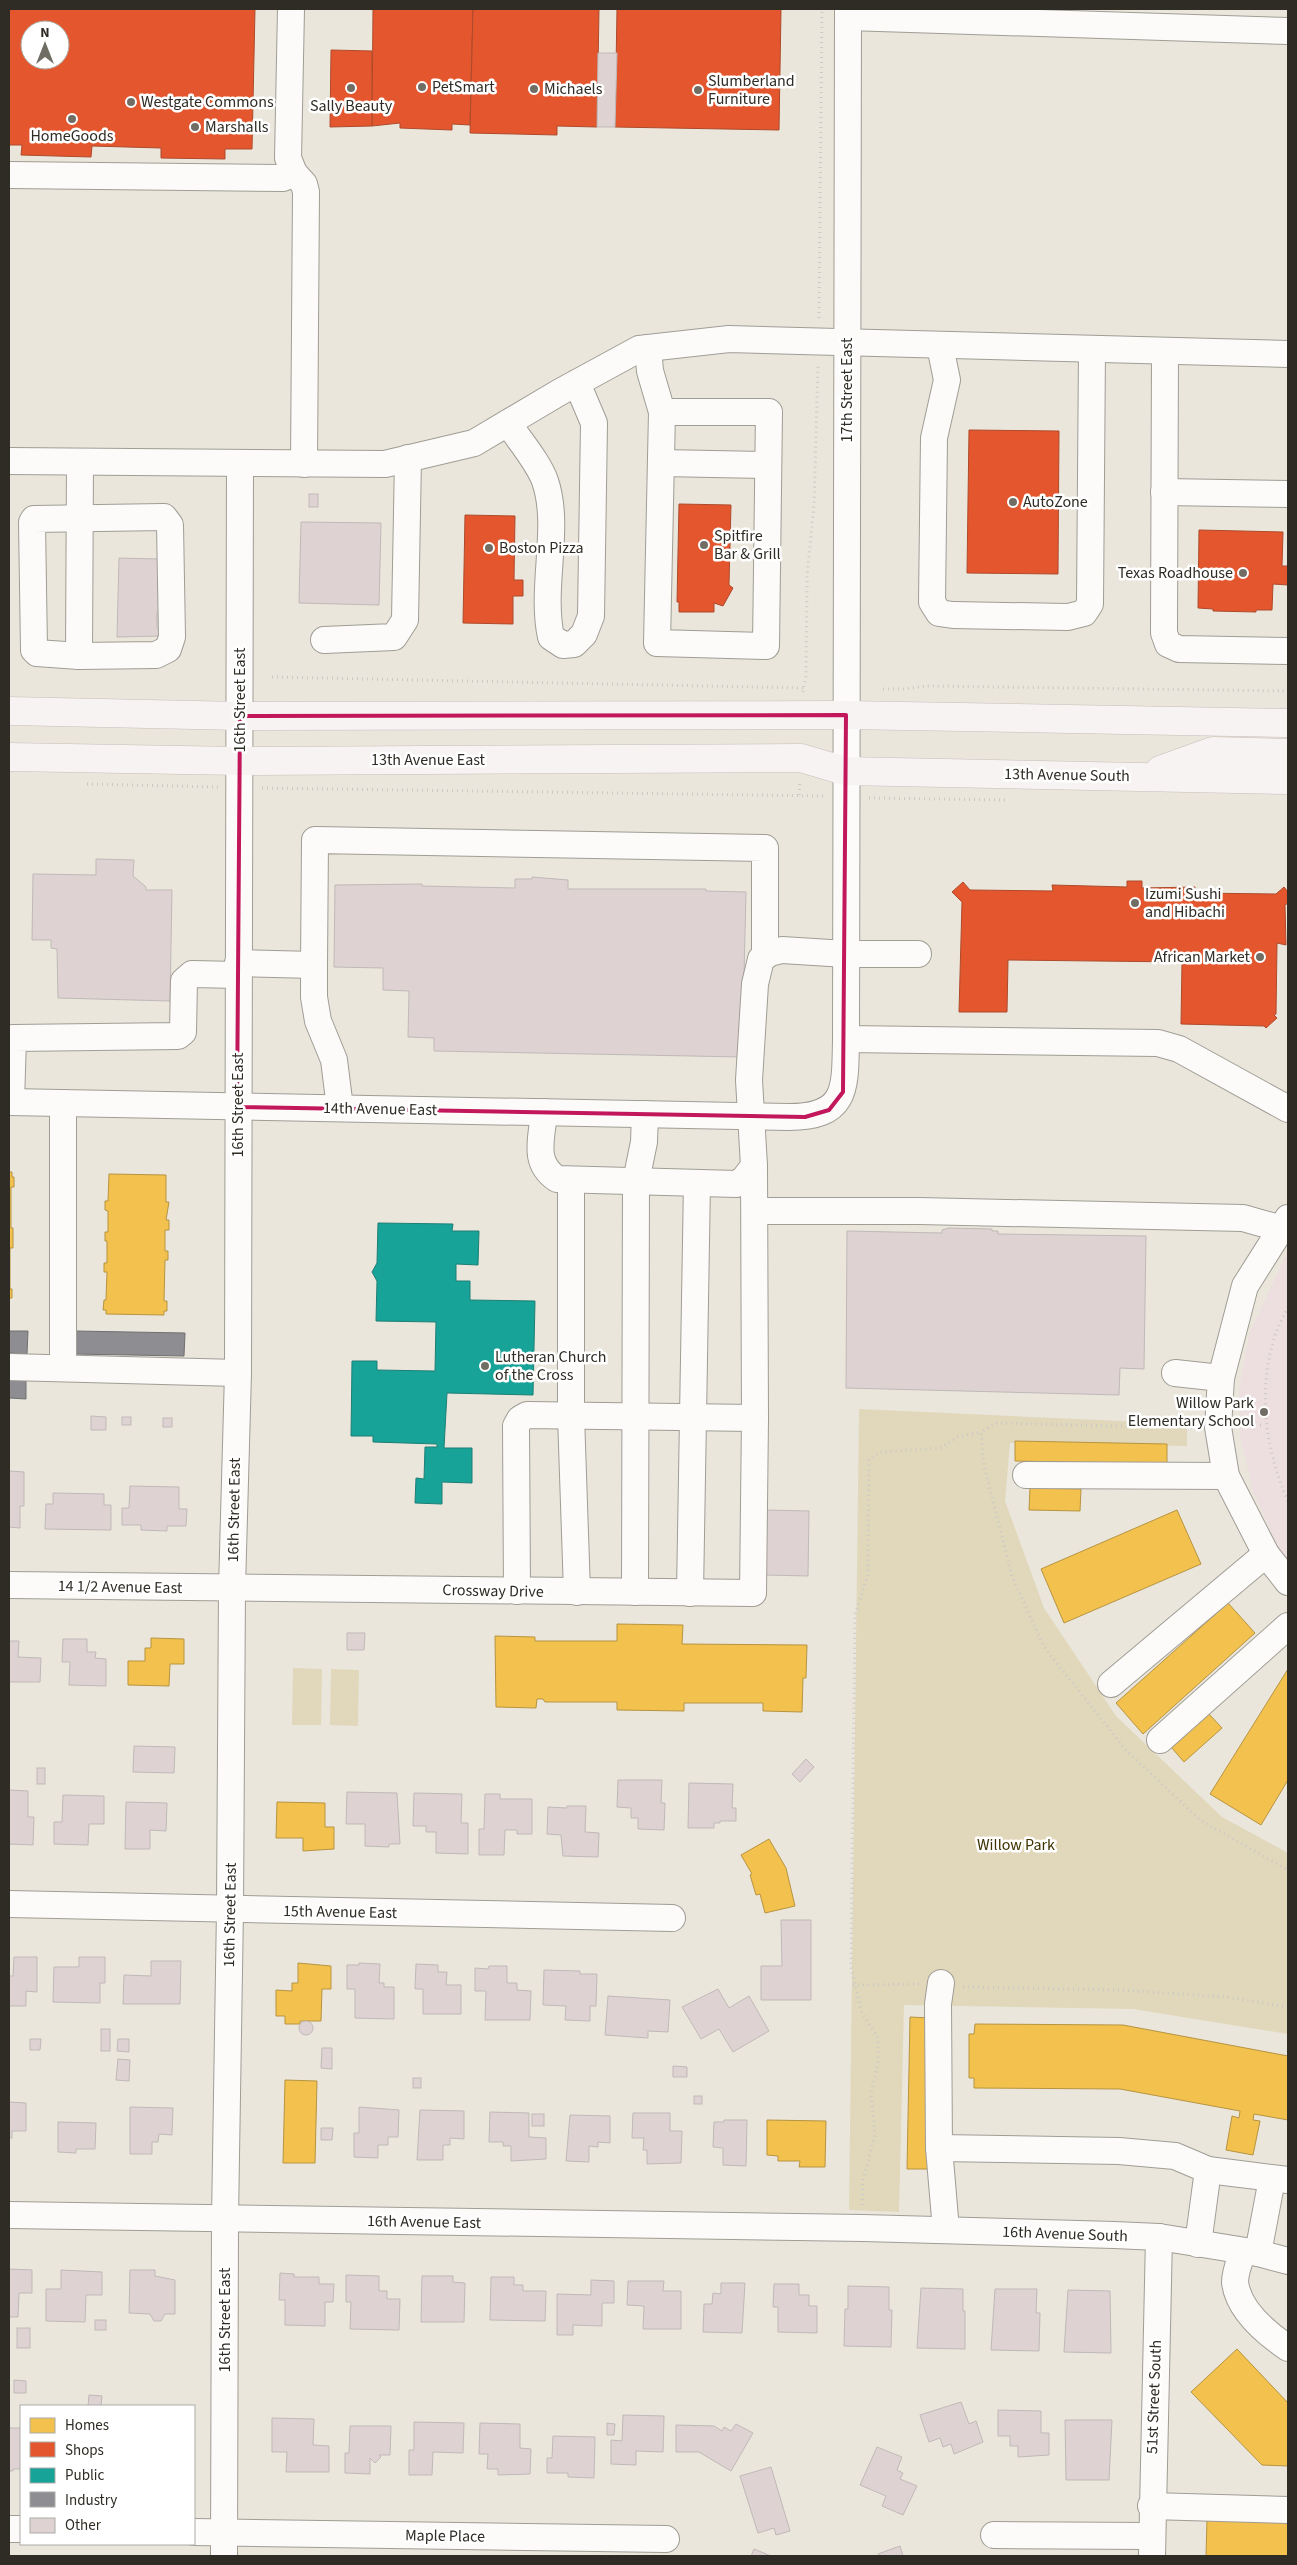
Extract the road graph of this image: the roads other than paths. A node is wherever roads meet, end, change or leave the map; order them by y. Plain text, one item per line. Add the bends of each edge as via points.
1 (291, 9) edge
2 (848, 13) edge
3 (942, 14) edge
4 (1288, 31) edge
5 (294, 173) junction
6 (9, 176) edge
7 (848, 343) junction
8 (940, 346) junction
9 (648, 348) junction
10 (1092, 350) junction
11 (1166, 352) junction
12 (1288, 354) edge
13 (577, 383) junction
14 (662, 412) junction
15 (508, 423) junction
16 (408, 458) junction
17 (9, 461) edge
18 (80, 462) junction
19 (661, 463) junction
20 (240, 464) junction
21 (304, 464) junction
22 (768, 465) junction
23 (1164, 492) junction
24 (1288, 494) edge
25 (80, 519) junction
26 (324, 640) dead end
27 (1288, 651) edge
28 (79, 656) junction
29 (9, 711) edge
30 (846, 715) junction
31 (240, 716) junction
32 (1288, 723) edge
33 (1288, 753) edge
34 (9, 757) edge
35 (845, 771) junction
36 (240, 774) junction
37 (1142, 776) junction
38 (1288, 780) edge
39 (846, 954) junction
40 (918, 954) dead end
41 (765, 956) junction
42 (314, 965) junction
43 (238, 969) junction
44 (11, 1037) edge
45 (846, 1039) junction
46 (10, 1102) edge
47 (63, 1103) junction
48 (237, 1107) junction
49 (340, 1108) junction
50 (1288, 1108) edge
51 (544, 1112) junction
52 (645, 1114) junction
53 (752, 1115) junction
54 (754, 1166) junction
55 (571, 1180) junction
56 (636, 1181) junction
57 (697, 1183) junction
58 (754, 1210) junction
59 (1285, 1224) edge
60 (9, 1367) edge
61 (63, 1368) junction
62 (238, 1373) junction
63 (1175, 1373) dead end
64 (1221, 1378) junction
65 (571, 1416) junction
66 (635, 1416) junction
67 (692, 1417) junction
68 (755, 1418) junction
69 (1026, 1475) dead end
70 (1226, 1476) junction
71 (1266, 1554) junction
72 (1288, 1582) edge
73 (9, 1585) edge
74 (232, 1588) junction
75 (517, 1591) junction
76 (578, 1592) junction
77 (635, 1592) junction
78 (690, 1593) junction
79 (1288, 1626) edge
80 (1111, 1684) dead end
81 (1160, 1740) dead end
82 (9, 1904) edge
83 (230, 1909) junction
84 (672, 1918) dead end
85 (941, 1983) road end
86 (939, 2148) junction
87 (1208, 2170) junction
88 (1280, 2179) edge
89 (9, 2215) edge
90 (225, 2220) junction
91 (851, 2228) joint
92 (946, 2230) junction
93 (1159, 2237) junction
94 (1198, 2244) junction
95 (1250, 2252) junction
96 (1288, 2261) edge
97 (1288, 2348) edge
98 (1151, 2506) junction
99 (1288, 2510) edge
100 (195, 2532) edge
101 (994, 2535) dead end
102 (666, 2539) dead end
103 (224, 2545) edge
104 (1152, 2546) edge

1 - 5 street via 288,158
2 - 3 street
2 - 7 street, 17th Street East
3 - 4 street
5 - 6 street via 283,178
5 - 21 street via 304,184 306,192
7 - 8 street
7 - 9 street via 729,338
7 - 30 street, 17th Street East
8 - 10 street
8 - 10 street via 947,380 934,438 932,602 939,613 953,616 1068,617 1084,614 1090,604
9 - 13 street via 640,349
9 - 14 street via 650,371
10 - 11 street
11 - 12 street
11 - 23 street
13 - 15 street
13 - 15 street via 594,423 592,616 584,634 574,644 564,645 551,637 547,617 551,503 545,479
14 - 19 street
14 - 22 street via 769,412
15 - 16 street via 474,443
16 - 21 street via 385,464
16 - 26 street via 405,620 394,637
17 - 18 street
18 - 20 street
18 - 25 street
19 - 22 street
19 - 22 street via 657,643 756,646 766,646
20 - 21 street
20 - 31 street, 16th Street East
23 - 24 street
23 - 27 street via 1163,618 1168,644 1179,649
25 - 28 street
25 - 28 street via 37,518 32,522 33,647 37,653
25 - 28 street via 164,517 168,520 172,637 168,649 156,655
29 - 31 main road
30 - 31 main road
30 - 32 main road
30 - 35 street, 17th Street East
31 - 36 street, 16th Street East
33 - 37 main road via 1214,751
34 - 36 main road, 13th Avenue East
35 - 36 main road, 13th Avenue East via 801,758
35 - 37 main road, 13th Avenue South
35 - 39 street, 17th Street East
36 - 43 street, 16th Street East
37 - 38 main road, 13th Avenue South
39 - 40 street
39 - 41 street via 782,950
39 - 45 street, 14th Avenue East
41 - 42 street via 765,848 315,840
41 - 53 street via 757,968 755,984 750,1080
42 - 43 street
42 - 49 street via 318,1021 334,1060
43 - 44 street via 187,977 184,982 183,1032 178,1036
43 - 48 street, 16th Street East
44 - 46 street
45 - 50 street via 1158,1043 1179,1050
45 - 53 street, 14th Avenue East via 843,1092 829,1110 805,1117
46 - 47 street, 14th Avenue East
47 - 48 street, 14th Avenue East
47 - 61 street
48 - 49 street, 14th Avenue East
48 - 62 street, 16th Street East
49 - 51 street, 14th Avenue East
51 - 52 street, 14th Avenue East
51 - 55 street via 540,1161 557,1179
52 - 53 street, 14th Avenue East
52 - 56 street via 644,1142
53 - 54 street
54 - 57 street via 737,1184
54 - 58 street
55 - 56 street
55 - 65 street
56 - 57 street
56 - 66 street
57 - 67 street
58 - 59 street via 1243,1218
58 - 68 street
59 - 64 street via 1245,1286
60 - 61 street
61 - 62 street
62 - 74 street, 16th Street East
63 - 64 street
64 - 70 street via 1218,1427
65 - 66 street
65 - 75 street via 527,1415 516,1426
65 - 76 street
66 - 67 street
66 - 77 street
67 - 68 street
67 - 78 street
68 - 78 street, Crossway Drive via 753,1593
69 - 70 street
70 - 71 street
71 - 72 street
71 - 80 street
73 - 74 street, 14 1/2 Avenue East
74 - 75 street, Crossway Drive
74 - 83 street, 16th Street East
75 - 76 street, Crossway Drive
76 - 77 street, Crossway Drive
77 - 78 street, Crossway Drive
79 - 81 street
82 - 83 street, 15th Avenue East
83 - 84 street, 15th Avenue East
83 - 90 street, 16th Street East
85 - 86 street via 938,2004
86 - 87 street via 1119,2150 1175,2156
86 - 92 street
87 - 88 street
87 - 94 street
88 - 95 street
89 - 90 street, 16th Avenue East
90 - 91 street, 16th Avenue East
90 - 103 street, 16th Street East
91 - 92 street, 16th Avenue South
92 - 93 street, 16th Avenue South
93 - 94 street, 16th Avenue South
93 - 98 street, 51st Street South
94 - 95 street, 16th Avenue South
95 - 96 street, 16th Avenue South
95 - 97 street via 1235,2280 1238,2299 1268,2334
98 - 99 street
98 - 104 street, 51st Street South
100 - 103 street, Maple Place
101 - 104 street
102 - 103 street, Maple Place

